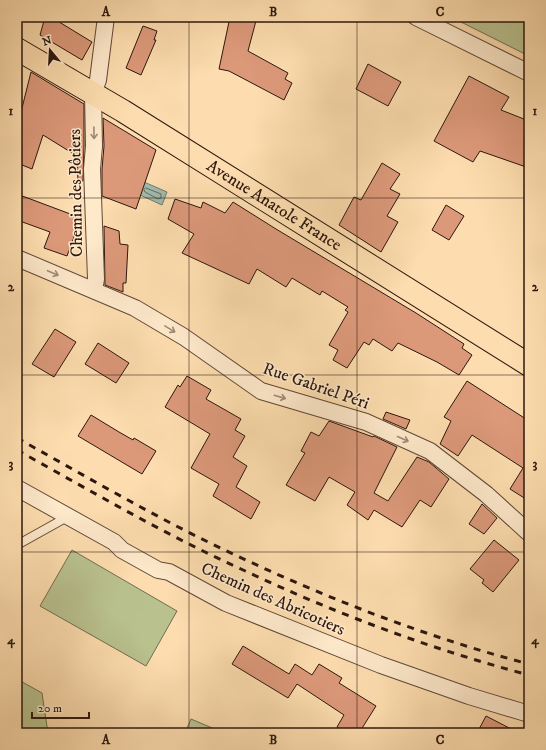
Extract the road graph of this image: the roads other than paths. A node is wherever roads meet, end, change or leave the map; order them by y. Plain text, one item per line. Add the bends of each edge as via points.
1 (106, 17) edge
2 (416, 17) edge
3 (17, 49) edge
4 (529, 73) edge
5 (94, 94) junction
6 (17, 258) edge
7 (94, 290) junction
8 (529, 365) edge
9 (17, 488) edge
10 (69, 516) junction
11 (529, 532) edge
12 (17, 545) edge
13 (529, 714) edge

1 - 5 street, Chemin des Pôtiers
2 - 4 street
3 - 5 main road, Avenue Anatole France
5 -> 7 street, Chemin des Pôtiers
5 - 8 main road, Avenue Anatole France
6 -> 7 street, Rue Gabriel Péri
7 -> 11 street, Rue Gabriel Péri via 141,312 184,337 261,391 366,422 430,451 486,494
9 - 10 street, Chemin des Abricotiers
10 - 12 lane
10 - 13 street, Chemin des Abricotiers via 158,570 169,572 226,603 382,665

